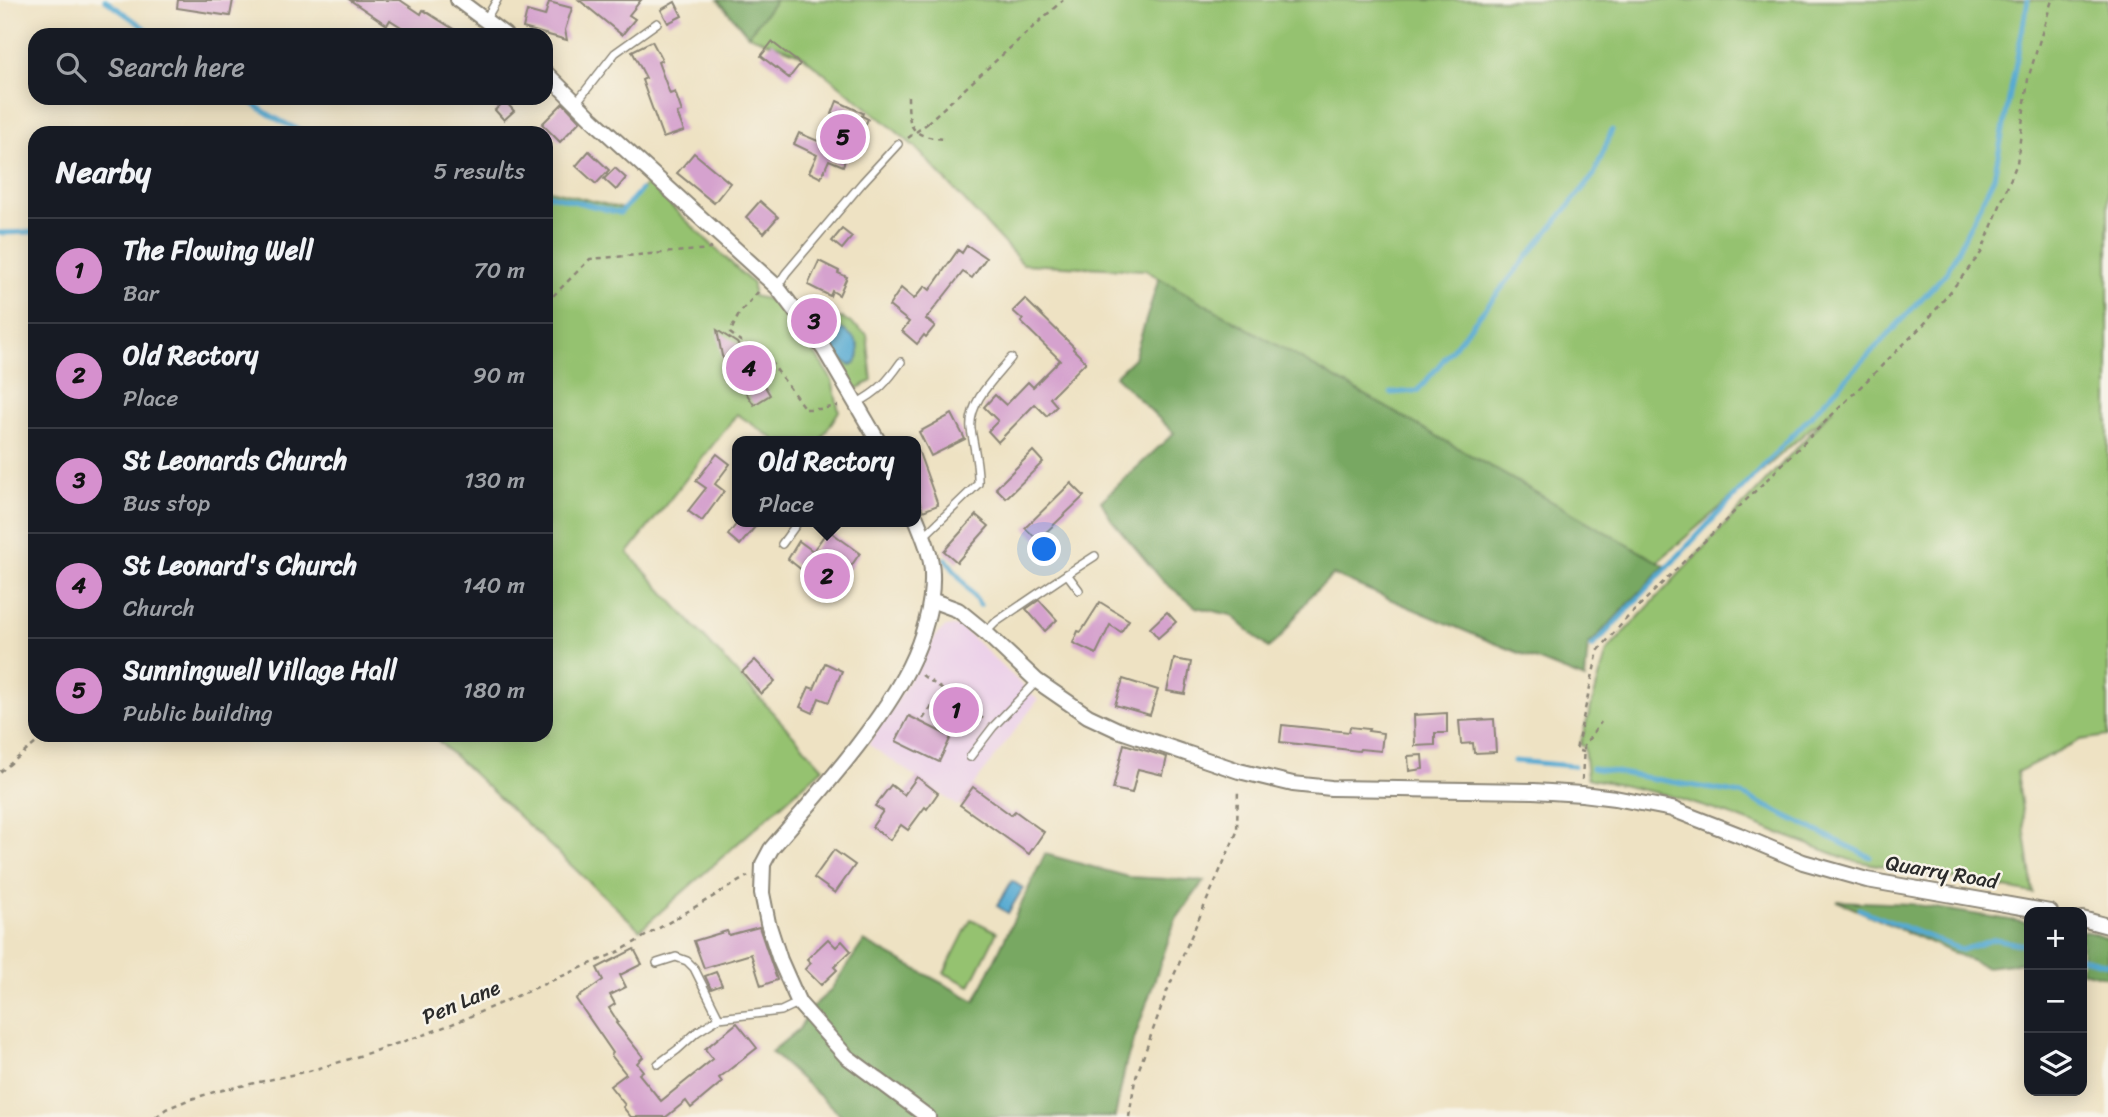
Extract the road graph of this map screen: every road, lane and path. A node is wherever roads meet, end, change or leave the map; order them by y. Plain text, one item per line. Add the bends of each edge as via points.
1 (457, 0) edge
2 (497, 0) edge
3 (1063, 0) edge
4 (2052, 0) edge
5 (486, 19) junction
6 (657, 23) dead end
7 (497, 28) edge
8 (553, 81) edge
9 (908, 96) dead end
10 (576, 103) junction
11 (916, 132) junction
12 (946, 139) dead end
13 (902, 142) joint
14 (723, 237) junction
15 (773, 282) junction
16 (553, 296) edge
17 (1011, 358) dead end
18 (901, 362) dead end
19 (855, 400) junction
20 (873, 436) edge
21 (978, 484) junction
22 (987, 488) dead end
23 (794, 527) edge
24 (919, 527) edge
25 (923, 537) junction
26 (782, 544) dead end
27 (1094, 556) dead end
28 (1067, 574) junction
29 (1079, 590) dead end
30 (931, 600) junction
31 (985, 632) junction
32 (909, 666) junction
33 (1037, 681) junction
34 (954, 698) junction
35 (923, 719) dead end
36 (1601, 722) dead end
37 (993, 726) junction
38 (37, 742) edge
39 (1584, 752) junction
40 (970, 757) dead end
41 (1239, 771) junction
42 (0, 772) edge
43 (1582, 781) dead end
44 (761, 871) junction
45 (2024, 907) edge
46 (2087, 920) edge
47 (2108, 925) edge
48 (657, 963) dead end
49 (799, 1003) junction
50 (719, 1018) junction
51 (658, 1064) dead end
52 (156, 1117) edge
53 (928, 1117) edge
54 (1129, 1117) edge

1 - 5 street
2 - 5 lane
3 - 11 path
4 - 39 path via 2028,79 2017,163 1981,253 1926,322 1598,651 1576,750
5 - 7 street
6 - 10 lane via 615,53
8 - 10 street
9 - 11 path via 908,116
10 - 14 street
11 - 12 path via 925,138
11 - 13 path
13 - 15 lane
14 - 15 street
14 - 16 path via 710,249 590,259
15 - 19 street via 813,333
15 - 19 path via 739,314 730,334 765,354 805,409
17 - 21 lane via 976,403 972,416
18 - 19 lane via 876,393
19 - 20 street
21 - 22 lane
21 - 25 lane
23 - 26 lane
24 - 25 street
25 - 30 street via 933,571
27 - 28 lane
28 - 29 lane
28 - 31 lane
30 - 31 street, Quarry Road via 958,610
30 - 32 street
31 - 33 street, Quarry Road
32 - 34 path
32 - 44 street via 859,743 771,849
33 - 37 lane
33 - 41 street, Quarry Road via 1088,716 1118,730
34 - 35 path via 936,700
34 - 37 path
36 - 39 path
37 - 40 lane
38 - 42 path
39 - 43 path
41 - 45 street, Quarry Road via 1331,788 1534,791 1615,798 1672,809 1803,862 1867,880
41 - 54 path via 1237,832 1167,991 1135,1080
44 - 49 street via 768,923
44 - 52 path, Pen Lane via 620,951 447,1026 350,1059 201,1096
46 - 47 street
48 - 50 lane via 676,957 687,961
49 - 50 lane via 781,1011
49 - 53 street via 846,1056
50 - 51 lane

